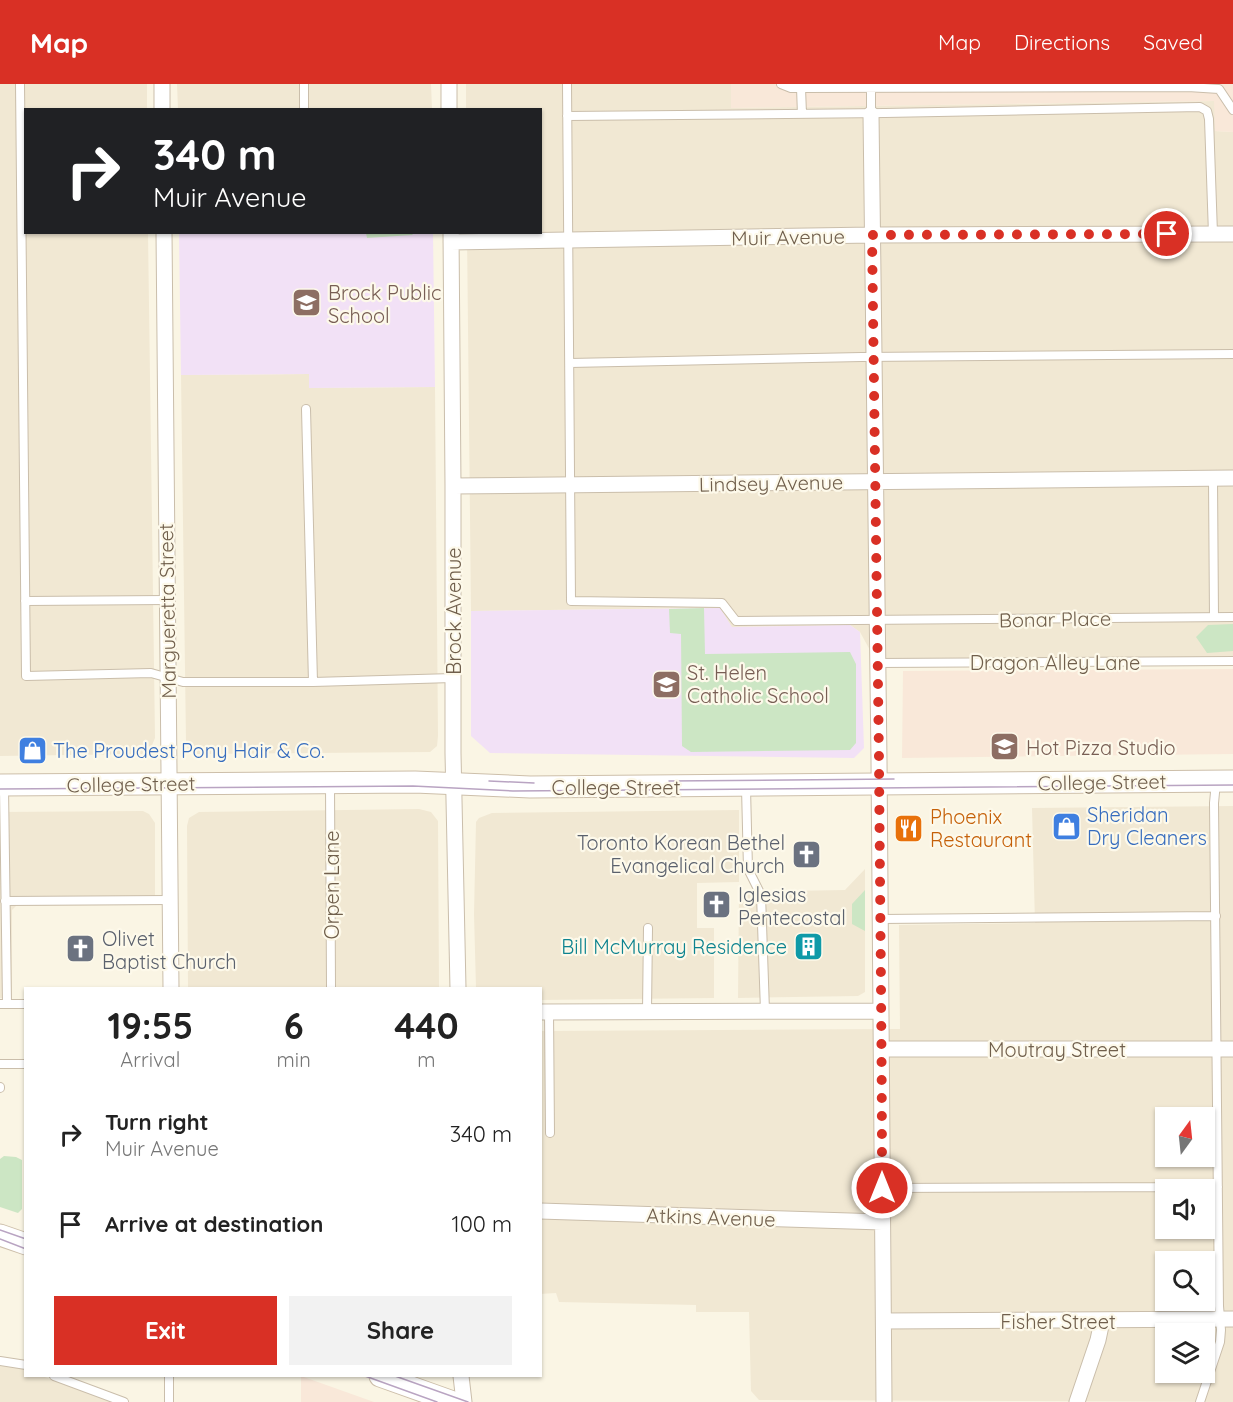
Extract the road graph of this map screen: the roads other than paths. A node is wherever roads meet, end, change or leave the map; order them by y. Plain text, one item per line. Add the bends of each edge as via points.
1 (20, 84) edge
2 (162, 84) edge
3 (304, 84) edge
4 (449, 84) edge
5 (567, 84) edge
6 (781, 84) edge
7 (801, 88) junction
8 (871, 88) junction
9 (162, 108) edge
10 (304, 108) edge
11 (449, 108) edge
12 (1233, 111) edge
13 (802, 114) junction
14 (871, 114) junction
15 (567, 116) junction
16 (164, 234) edge
17 (1213, 234) junction
18 (1233, 234) edge
19 (872, 235) junction
20 (451, 237) edge
21 (568, 241) junction
22 (1233, 354) edge
23 (873, 357) junction
24 (570, 363) junction
25 (306, 409) dead end
26 (1233, 478) edge
27 (1213, 479) junction
28 (875, 482) junction
29 (453, 486) junction
30 (570, 486) junction
31 (167, 600) junction
32 (25, 601) junction
33 (1215, 617) junction
34 (1233, 617) edge
35 (876, 621) junction
36 (1233, 660) edge
37 (877, 663) junction
38 (169, 678) junction
39 (453, 678) junction
40 (313, 682) junction
41 (1225, 781) edge
42 (330, 782) junction
43 (169, 783) junction
44 (454, 784) junction
45 (879, 784) junction
46 (2, 785) edge
47 (746, 786) junction
48 (170, 900) junction
49 (5, 901) junction
50 (1216, 916) junction
51 (881, 920) junction
52 (648, 928) dead end
53 (171, 987) edge
54 (331, 987) edge
55 (458, 987) edge
56 (4, 1004) edge
57 (24, 1004) edge
58 (647, 1011) junction
59 (765, 1011) junction
60 (881, 1011) junction
61 (545, 1012) edge
62 (882, 1049) junction
63 (1216, 1049) junction
64 (1233, 1049) edge
65 (0, 1064) edge
66 (24, 1064) edge
67 (550, 1133) dead end
68 (1218, 1187) junction
69 (882, 1188) junction
70 (542, 1211) edge
71 (882, 1222) junction
72 (0, 1235) edge
73 (24, 1243) edge
74 (1227, 1319) edge
75 (884, 1321) junction
76 (1102, 1321) junction
77 (0, 1361) edge
78 (24, 1365) edge
79 (57, 1377) edge
80 (170, 1377) edge
81 (383, 1377) edge
82 (461, 1377) edge
83 (124, 1402) edge
84 (169, 1402) edge
85 (453, 1402) edge
86 (464, 1402) edge
87 (884, 1402) edge
88 (1077, 1402) edge
89 (1200, 1402) edge

1 - 32 lane
2 - 9 street
3 - 10 lane
4 - 11 street
5 - 15 lane
6 - 7 lane
7 - 8 lane
7 - 13 lane
8 - 12 lane via 1219,88
8 - 14 lane
13 - 14 lane
13 - 15 lane
14 - 17 lane via 1200,107 1207,111 1209,119
14 - 19 street
15 - 21 lane
16 - 31 street, Margueretta Street
17 - 18 street, Muir Avenue
17 - 19 street, Muir Avenue
19 - 21 street, Muir Avenue
19 - 23 street
20 - 21 street, Muir Avenue
20 - 29 street, Brock Avenue
21 - 24 lane
22 - 23 lane
23 - 24 lane
23 - 28 street
24 - 30 lane
25 - 40 lane
26 - 27 street, Lindsey Avenue
27 - 28 street, Lindsey Avenue
27 - 33 lane
28 - 30 street, Lindsey Avenue
28 - 35 street
29 - 30 street, Lindsey Avenue
29 - 39 street, Brock Avenue
30 - 35 lane, Bonar Place via 571,601 722,603 736,621
31 - 32 lane
31 - 38 street, Margueretta Street
32 - 38 lane via 26,676 151,674
33 - 34 lane, Bonar Place
33 - 35 lane, Bonar Place
35 - 37 street
36 - 37 lane, Dragon Alley Lane
37 - 45 street
38 - 40 lane via 183,682
38 - 43 street, Margueretta Street
39 - 40 lane
39 - 44 street, Brock Avenue
41 - 45 main road, College Street
41 - 50 lane via 1214,803
42 - 43 main road, College Street
42 - 44 main road, College Street
42 - 54 lane, Orpen Lane
43 - 46 main road, College Street
43 - 48 street, Margueretta Street
44 - 47 main road, College Street
44 - 55 street, Brock Avenue
45 - 47 main road, College Street
45 - 51 street
46 - 49 lane
47 - 59 lane via 748,869 761,896
48 - 49 lane
48 - 53 street, Margueretta Street
49 - 56 lane
50 - 51 lane
50 - 63 lane
51 - 60 street
52 - 58 lane
56 - 57 lane
58 - 59 street
58 - 61 street
59 - 60 street
60 - 62 street
61 - 67 lane
62 - 63 street, Moutray Street
62 - 69 street
63 - 64 street, Moutray Street
63 - 68 lane
65 - 66 lane
68 - 69 lane
68 - 74 lane
69 - 71 street
70 - 71 street, Atkins Avenue
71 - 75 street
72 - 73 main road
74 - 76 street, Fisher Street
74 - 89 lane
75 - 76 street, Fisher Street
75 - 87 street
76 - 88 street
77 - 78 lane
79 - 83 lane
80 - 84 lane
81 - 85 main road
82 - 86 street

